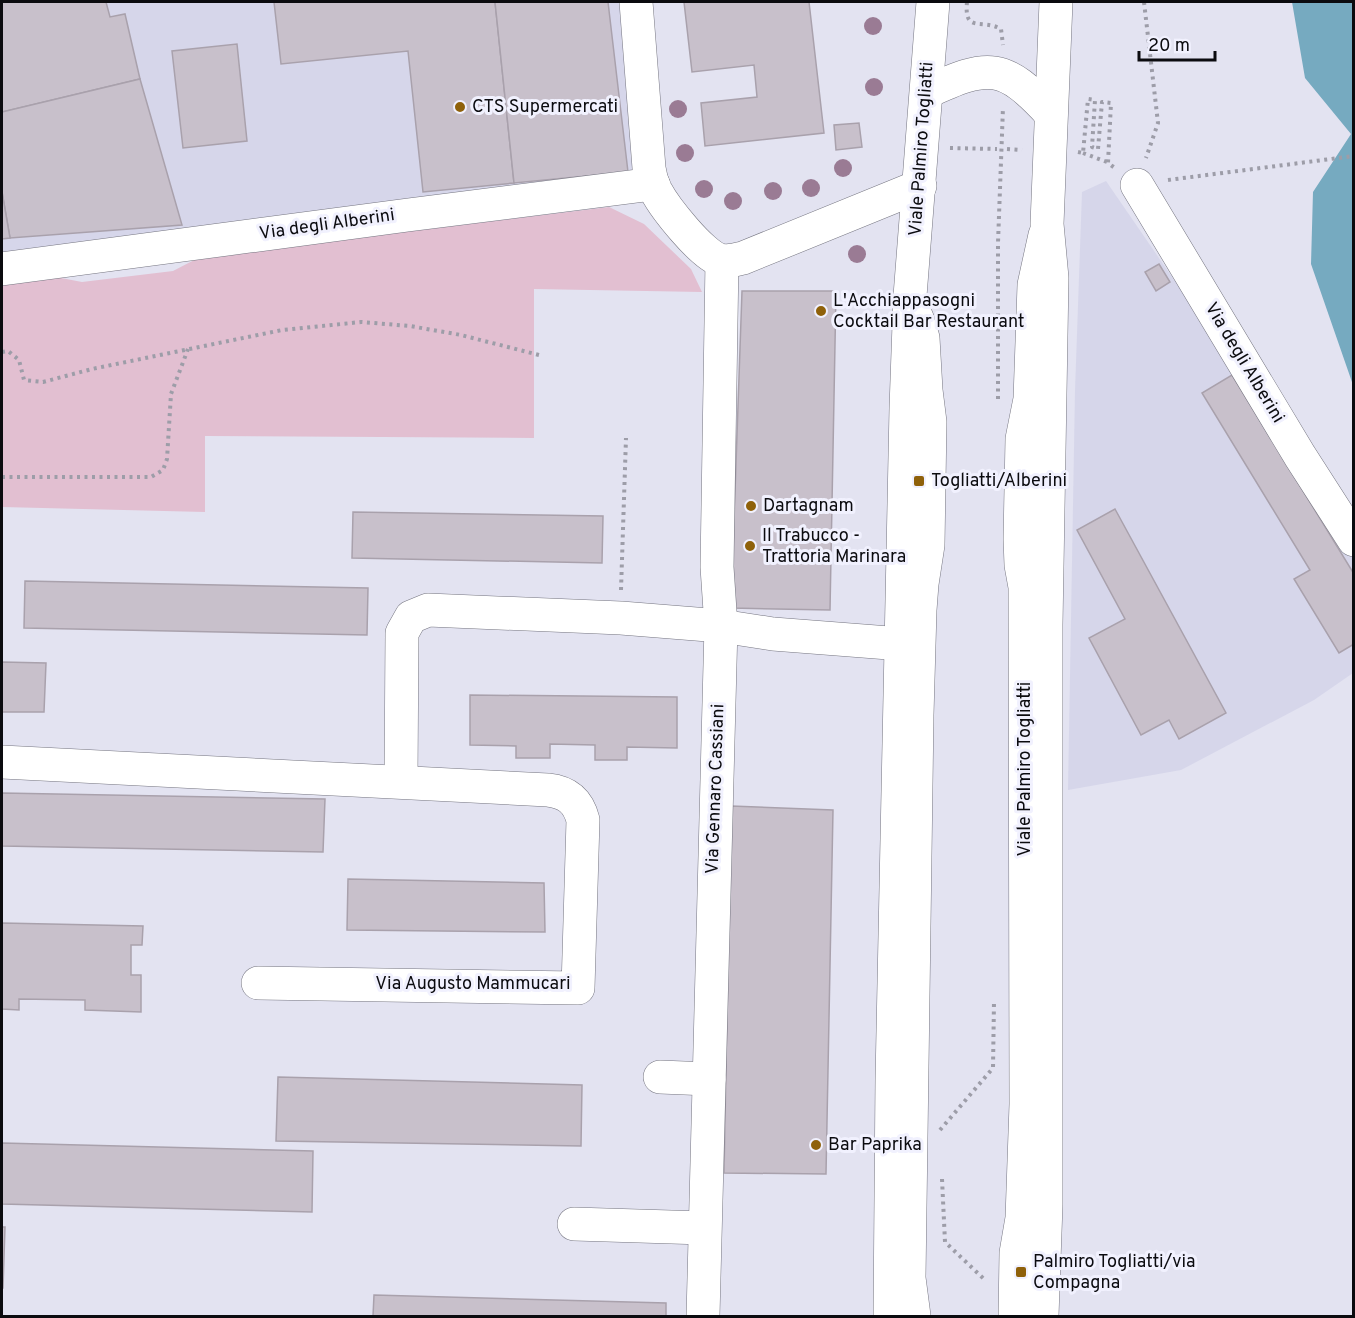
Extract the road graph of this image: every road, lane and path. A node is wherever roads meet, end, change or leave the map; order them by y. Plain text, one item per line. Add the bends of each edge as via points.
1 (636, 2) edge
2 (933, 2) edge
3 (967, 2) edge
4 (1056, 2) edge
5 (1144, 2) edge
6 (1003, 74) junction
7 (927, 92) junction
8 (1051, 114) junction
9 (943, 147) dead end
10 (997, 149) dead end
11 (1072, 152) dead end
12 (1083, 153) junction
13 (1353, 156) edge
14 (1108, 163) junction
15 (653, 184) junction
16 (1137, 184) junction
17 (920, 186) junction
18 (1047, 224) junction
19 (722, 261) junction
20 (2, 269) edge
21 (910, 296) junction
22 (188, 348) junction
23 (2, 352) edge
24 (539, 355) dead end
25 (998, 406) dead end
26 (626, 438) dead end
27 (2, 477) edge
28 (1353, 540) edge
29 (621, 618) junction
30 (721, 626) junction
31 (902, 644) junction
32 (2, 762) edge
33 (401, 781) junction
34 (258, 983) dead end
35 (994, 1000) dead end
36 (660, 1077) dead end
37 (709, 1079) junction
38 (940, 1141) dead end
39 (942, 1175) dead end
40 (574, 1224) dead end
41 (704, 1228) junction
42 (993, 1287) dead end
43 (703, 1317) edge
44 (890, 1317) edge
45 (914, 1317) edge
46 (1014, 1317) edge
47 (1042, 1317) edge

1 - 15 street
2 - 7 street, Viale Palmiro Togliatti
3 - 6 path via 966,15 971,23 1001,28
4 - 8 street, Viale Palmiro Togliatti
5 - 16 path via 1158,123
6 - 7 street via 969,75
6 - 8 street via 1025,87
6 - 25 path
7 - 17 street, Viale Palmiro Togliatti
8 - 18 street, Viale Palmiro Togliatti
9 - 10 path
11 - 12 path
12 - 14 path
12 - 14 path via 1088,99 1095,100 1092,147 1098,149 1102,102 1111,103
13 - 16 path
14 - 16 path
15 - 19 street via 689,235 705,252
15 - 20 street, Via degli Alberini
16 - 28 street, Via degli Alberini
17 - 19 street via 743,258
17 - 21 street, Viale Palmiro Togliatti
18 - 46 street, Viale Palmiro Togliatti via 1034,285 1030,399 1021,484 1021,565 1025,587 1026,1104
18 - 47 street, Viale Palmiro Togliatti via 1052,278
19 - 30 street, Via Gennaro Cassiani via 717,567
21 - 31 street, Viale Palmiro Togliatti
21 - 45 street, Viale Palmiro Togliatti via 923,338 930,422 928,545 921,593 917,715 909,1266
22 - 23 path via 43,382 24,380 19,360 8,351
22 - 24 path via 282,330 361,322 461,335
22 - 27 path via 171,394 163,470 151,477
26 - 29 path
29 - 30 street
29 - 33 street via 428,610 411,617 402,633
30 - 31 street
30 - 37 street, Via Gennaro Cassiani
31 - 44 street, Viale Palmiro Togliatti
32 - 33 street, Via Augusto Mammucari
33 - 34 street, Via Augusto Mammucari via 558,791 575,802 583,820 578,988
35 - 38 path via 993,1068 940,1130
36 - 37 street
37 - 41 street, Via Gennaro Cassiani
39 - 42 path via 945,1242
40 - 41 street
41 - 43 street, Via Gennaro Cassiani

